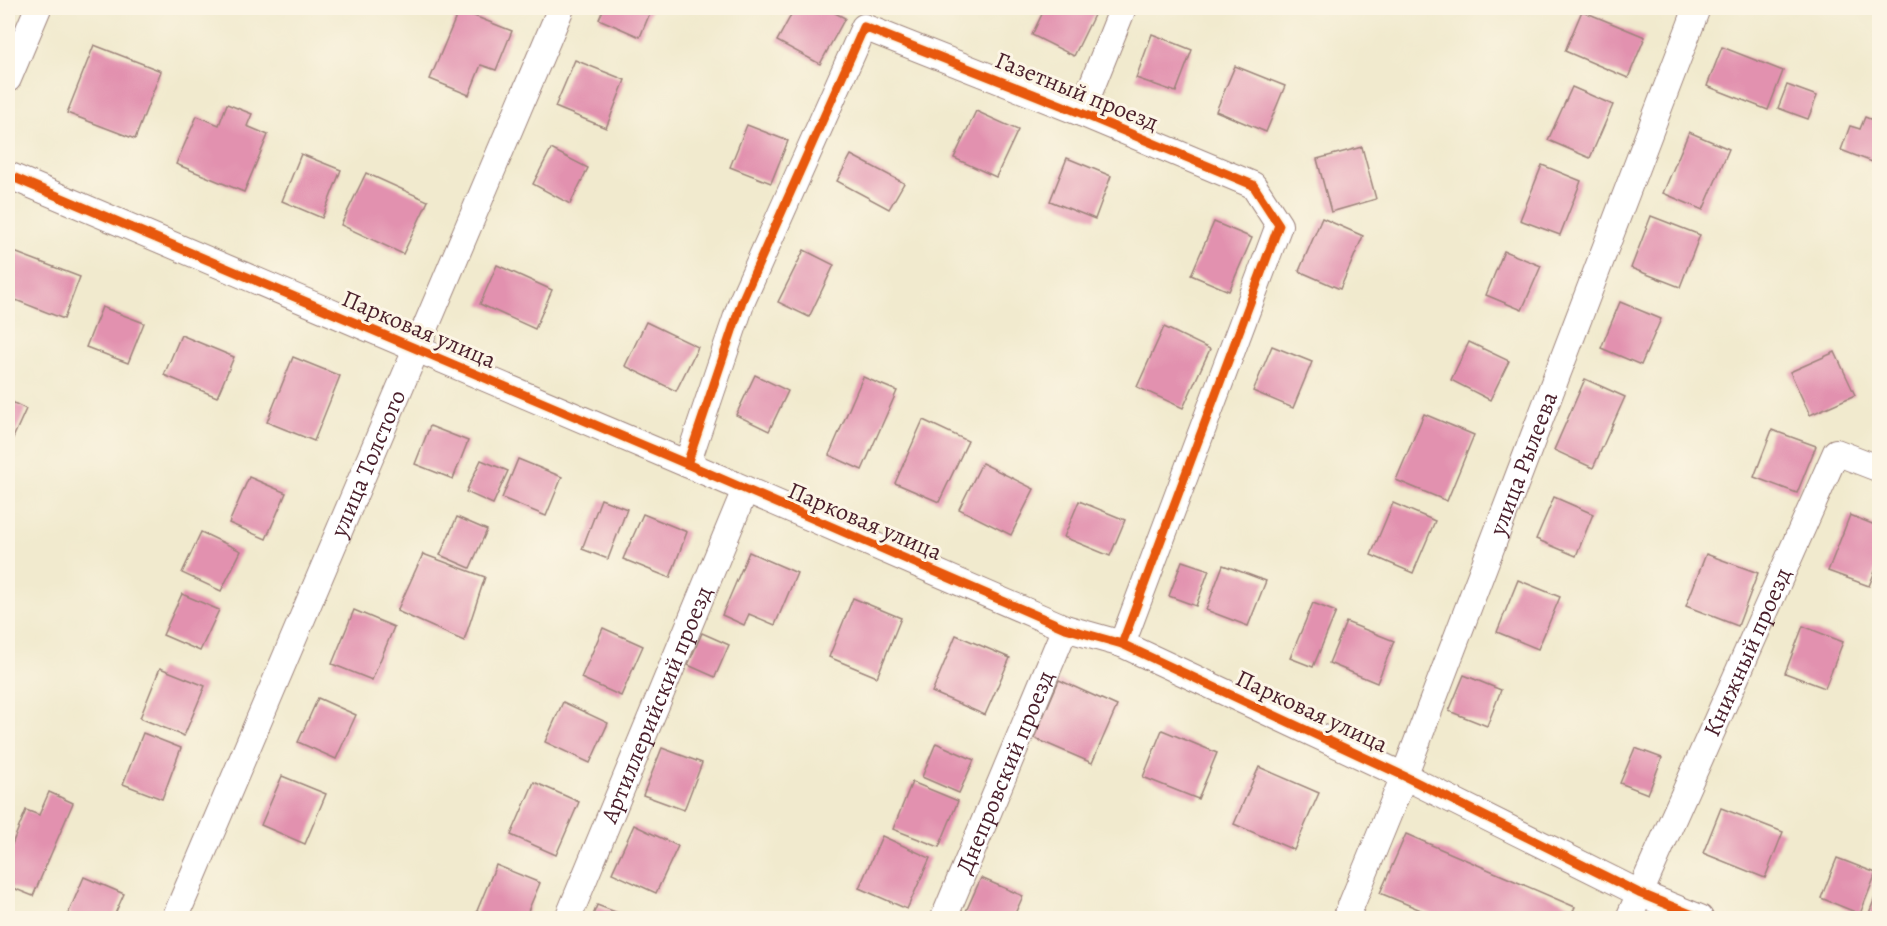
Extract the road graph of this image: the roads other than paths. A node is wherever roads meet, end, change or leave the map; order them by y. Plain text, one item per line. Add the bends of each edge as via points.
1 (38, 8) edge
2 (561, 8) edge
3 (1123, 8) edge
4 (1697, 8) edge
5 (8, 79) edge
6 (1081, 113) junction
7 (8, 175) edge
8 (416, 350) junction
9 (687, 464) junction
10 (1880, 470) edge
11 (745, 490) junction
12 (1065, 628) junction
13 (1122, 644) junction
14 (1404, 776) junction
15 (1639, 893) junction
16 (175, 918) edge
17 (568, 918) edge
18 (944, 918) edge
19 (1346, 918) edge
20 (1629, 918) edge
21 (1700, 918) edge

1 - 5 street
2 - 8 street, улица Толстого
3 - 6 street
4 - 14 street, улица Рылеева
6 - 9 street, Газетный проезд via 864,27 742,301
6 - 13 street, Газетный проезд via 1253,185 1279,225
7 - 8 street, Парковая улица
8 - 9 street, Парковая улица
8 - 16 street, улица Толстого
9 - 11 street, Парковая улица
10 - 15 street, Книжный проезд via 1836,453
11 - 12 street, Парковая улица
11 - 17 street, Артиллерийский проезд
12 - 13 street, Парковая улица
12 - 18 street, Днепровский проезд
13 - 14 street, Парковая улица
14 - 15 street, Парковая улица
14 - 19 street, улица Рылеева
15 - 20 street
15 - 21 street, Парковая улица

